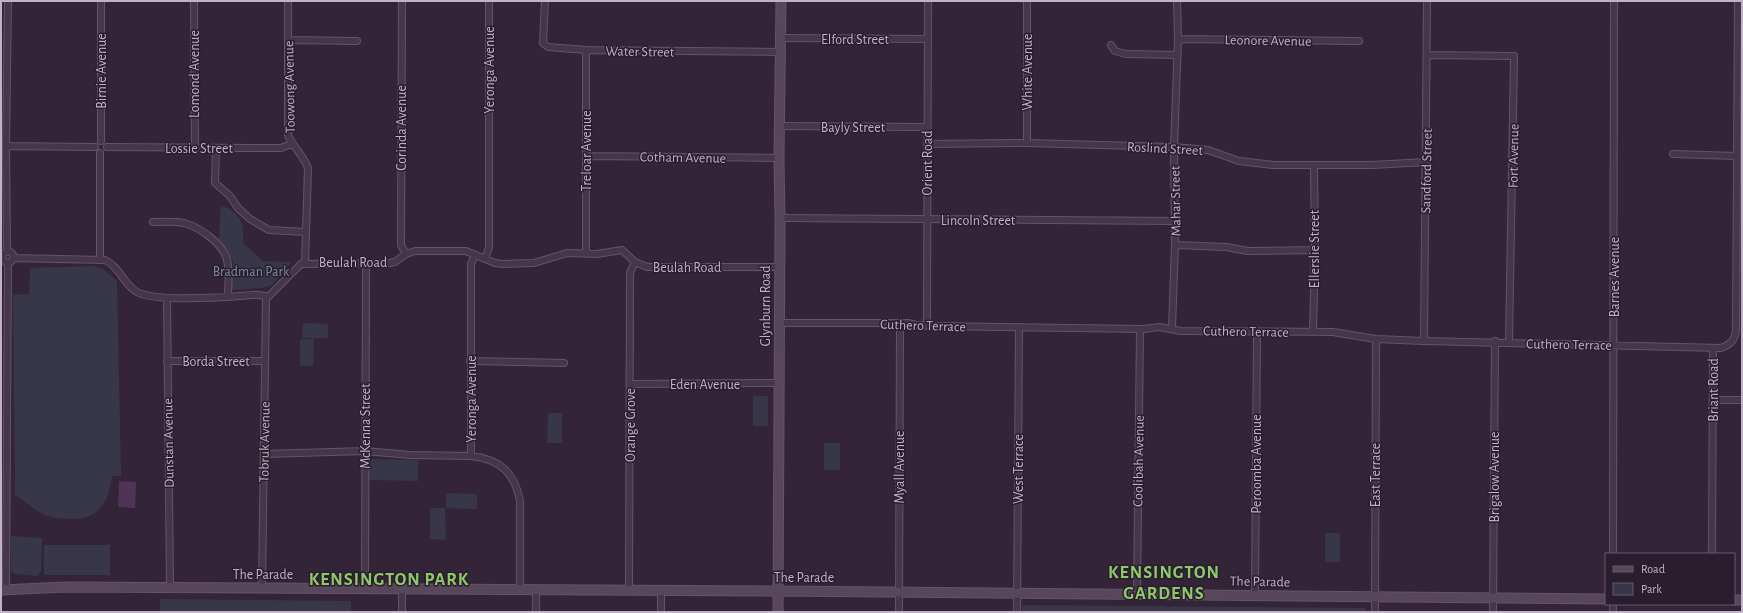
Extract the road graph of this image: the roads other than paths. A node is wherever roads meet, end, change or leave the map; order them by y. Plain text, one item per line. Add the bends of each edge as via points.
1 (8, 1) edge
2 (101, 1) edge
3 (194, 1) edge
4 (288, 1) edge
5 (402, 1) edge
6 (490, 1) edge
7 (545, 1) edge
8 (781, 1) edge
9 (928, 1) edge
10 (1027, 1) edge
11 (1177, 1) edge
12 (1427, 1) edge
13 (1614, 1) edge
14 (1738, 1) edge
15 (781, 38) junction
16 (928, 39) junction
17 (1178, 39) junction
18 (288, 40) junction
19 (357, 41) dead end
20 (1359, 42) dead end
21 (1110, 45) dead end
22 (586, 50) junction
23 (781, 52) junction
24 (1428, 55) junction
25 (1178, 56) junction
26 (779, 126) junction
27 (927, 127) junction
28 (102, 141) junction
29 (1027, 143) junction
30 (291, 144) junction
31 (927, 144) junction
32 (6, 146) junction
33 (95, 147) junction
34 (107, 147) junction
35 (1174, 147) junction
36 (195, 148) junction
37 (216, 148) junction
38 (1739, 151) edge
39 (100, 152) junction
40 (1673, 154) dead end
41 (586, 156) junction
42 (779, 158) junction
43 (1426, 162) junction
44 (1314, 166) junction
45 (780, 218) junction
46 (928, 219) junction
47 (1175, 221) junction
48 (153, 222) dead end
49 (1739, 223) edge
50 (306, 232) junction
51 (1175, 245) junction
52 (1315, 250) junction
53 (586, 252) junction
54 (406, 254) junction
55 (4, 255) edge
56 (475, 255) junction
57 (14, 258) junction
58 (485, 259) junction
59 (100, 260) junction
60 (634, 262) junction
61 (8, 263) junction
62 (305, 263) junction
63 (366, 263) junction
64 (779, 267) junction
65 (266, 296) junction
66 (228, 297) junction
67 (167, 298) junction
68 (4, 312) edge
69 (779, 323) junction
70 (900, 323) junction
71 (927, 326) junction
72 (1019, 327) junction
73 (1172, 328) junction
74 (1140, 329) junction
75 (1257, 332) junction
76 (1313, 332) junction
77 (1376, 339) junction
78 (1424, 340) junction
79 (1495, 341) junction
80 (1509, 342) junction
81 (1613, 345) junction
82 (1713, 348) junction
83 (167, 361) junction
84 (265, 361) junction
85 (470, 361) junction
86 (564, 363) dead end
87 (630, 384) junction
88 (779, 384) junction
89 (1714, 400) junction
90 (1742, 400) edge
91 (365, 451) junction
92 (264, 454) junction
93 (471, 456) junction
94 (4, 490) edge
95 (1613, 553) edge
96 (1712, 553) edge
97 (170, 588) junction
98 (262, 588) junction
99 (365, 588) junction
100 (402, 588) junction
101 (3, 589) edge
102 (520, 589) junction
103 (536, 589) junction
104 (629, 590) junction
105 (660, 590) junction
106 (778, 591) junction
107 (899, 592) junction
108 (1018, 593) junction
109 (1137, 594) junction
110 (1255, 595) junction
111 (1374, 596) junction
112 (1494, 598) junction
113 (1605, 599) edge
114 (402, 612) edge
115 (536, 612) edge
116 (661, 612) edge
117 (778, 612) edge
118 (899, 612) edge
119 (1017, 612) edge
120 (1375, 612) edge
121 (1493, 612) edge

1 - 32 street
2 - 28 street, Birnie Avenue
3 - 36 street, Lomond Avenue
4 - 18 street, Toowong Avenue
5 - 54 street, Corinda Avenue via 401,245
6 - 58 street, Yeronga Avenue via 489,247
7 - 22 street, Water Street via 543,43 548,47
8 - 15 main road, Glynburn Road
9 - 16 street, Orient Road
10 - 29 street, White Avenue
11 - 17 street, Mahar Street
12 - 24 street, Sandford Street
13 - 81 street, Barnes Avenue
14 - 38 street, Briant Road
15 - 16 street, Elford Street
15 - 23 main road, Glynburn Road
16 - 27 street, Orient Road
17 - 20 street, Leonore Avenue
17 - 25 street, Mahar Street
18 - 19 street
18 - 30 street, Toowong Avenue via 288,135
21 - 25 street via 1115,51 1126,54
22 - 23 street, Water Street
22 - 41 street, Treloar Avenue
23 - 26 main road, Glynburn Road
24 - 43 street, Sandford Street
24 - 80 street, Fort Avenue via 1514,56
25 - 35 street, Mahar Street
26 - 27 street, Bayly Street
26 - 42 main road, Glynburn Road
27 - 31 street, Orient Road
28 - 33 street
28 - 34 street
29 - 31 street, Roslind Street
29 - 35 street, Roslind Street
30 - 37 street, Lossie Street via 276,148
30 - 50 street, Toowong Avenue via 302,155 308,168
31 - 46 street, Orient Road
32 - 33 street
32 - 55 street
33 - 39 street
34 - 36 street, Lossie Street
34 - 39 street via 105,151
35 - 44 street, Roslind Street via 1208,150 1239,161
35 - 47 street, Mahar Street
36 - 37 street, Lossie Street
37 - 50 street via 215,183 230,196 238,208 250,219 269,230
38 - 40 street
38 - 49 street, Briant Road
39 - 59 street
41 - 42 street, Cotham Avenue
41 - 53 street, Treloar Avenue
42 - 45 main road, Glynburn Road
43 - 44 street, Roslind Street
43 - 78 street, Sandford Street
44 - 52 street, Ellerslie Street
45 - 46 street, Lincoln Street
45 - 64 main road, Glynburn Road
46 - 47 street, Lincoln Street
46 - 71 street, Orient Road
47 - 51 street, Mahar Street
48 - 66 street via 184,223 218,243 228,261
49 - 82 street, Briant Road via 1736,331 1729,345
50 - 62 street, Toowong Avenue
51 - 52 street via 1226,247 1248,252
51 - 73 street, Mahar Street
52 - 76 street, Ellerslie Street
53 - 58 street, Beulah Road via 567,252 534,263 495,263
53 - 60 street, Beulah Road via 622,250
54 - 56 street, Beulah Road via 414,251 466,251
54 - 63 street, Beulah Road via 395,262
55 - 57 street via 12,253
55 - 61 street via 4,261
56 - 58 street, Beulah Road
56 - 85 street, Yeronga Avenue via 471,264
57 - 59 street
57 - 61 street
59 - 67 street via 110,262 136,292 151,297
60 - 64 street, Beulah Road via 647,267
60 - 87 street, Orange Grove via 630,273
61 - 68 street
62 - 63 street, Beulah Road
62 - 65 street, Beulah Road via 298,266
63 - 91 street, McKenna Street
64 - 69 main road, Glynburn Road
65 - 66 street
65 - 84 street, Tobruk Avenue
66 - 67 street
67 - 83 street, Dunstan Avenue
68 - 94 street
69 - 70 street, Cuthero Terrace
69 - 88 main road, Glynburn Road
70 - 71 street, Cuthero Terrace
70 - 107 street, Myall Avenue
71 - 72 street, Cuthero Terrace
72 - 74 street, Cuthero Terrace
72 - 108 street, West Terrace
73 - 74 street, Cuthero Terrace
73 - 75 street, Cuthero Terrace
74 - 109 street, Coolibah Avenue
75 - 76 street, Cuthero Terrace
75 - 110 street, Peroomba Avenue
76 - 77 street, Cuthero Terrace via 1333,332
77 - 78 street, Cuthero Terrace
77 - 111 street, East Terrace
78 - 79 street, Cuthero Terrace
79 - 80 street, Cuthero Terrace
79 - 112 street, Brigalow Avenue
80 - 81 street, Cuthero Terrace
81 - 82 street, Cuthero Terrace
81 - 95 street, Barnes Avenue
82 - 89 street, Briant Road
83 - 84 street, Borda Street
83 - 97 street, Dunstan Avenue
84 - 92 street, Tobruk Avenue
85 - 86 street
85 - 93 street, Yeronga Avenue
87 - 88 street, Eden Avenue
87 - 104 street, Orange Grove
88 - 106 main road, Glynburn Road
89 - 90 street
89 - 96 street, Briant Road
91 - 92 street
91 - 93 street
91 - 99 street, McKenna Street
92 - 98 street, Tobruk Avenue
93 - 102 street, Yeronga Avenue via 501,466 511,475 518,488
94 - 101 street
97 - 98 main road, The Parade
97 - 101 main road, The Parade
98 - 99 main road, The Parade
99 - 100 main road, The Parade
100 - 102 main road, The Parade
100 - 114 street
102 - 103 main road, The Parade
103 - 104 main road, The Parade
103 - 115 street
104 - 105 main road, The Parade
105 - 106 main road, The Parade
105 - 116 street
106 - 107 main road, The Parade
106 - 117 main road, Glynburn Road
107 - 108 main road, The Parade
107 - 118 street, Myall Avenue
108 - 109 main road, The Parade
108 - 119 street, West Terrace
109 - 110 main road, The Parade
110 - 111 main road, The Parade
111 - 112 main road, The Parade
111 - 120 street, East Terrace
112 - 113 main road, The Parade
112 - 121 street, Brigalow Avenue

